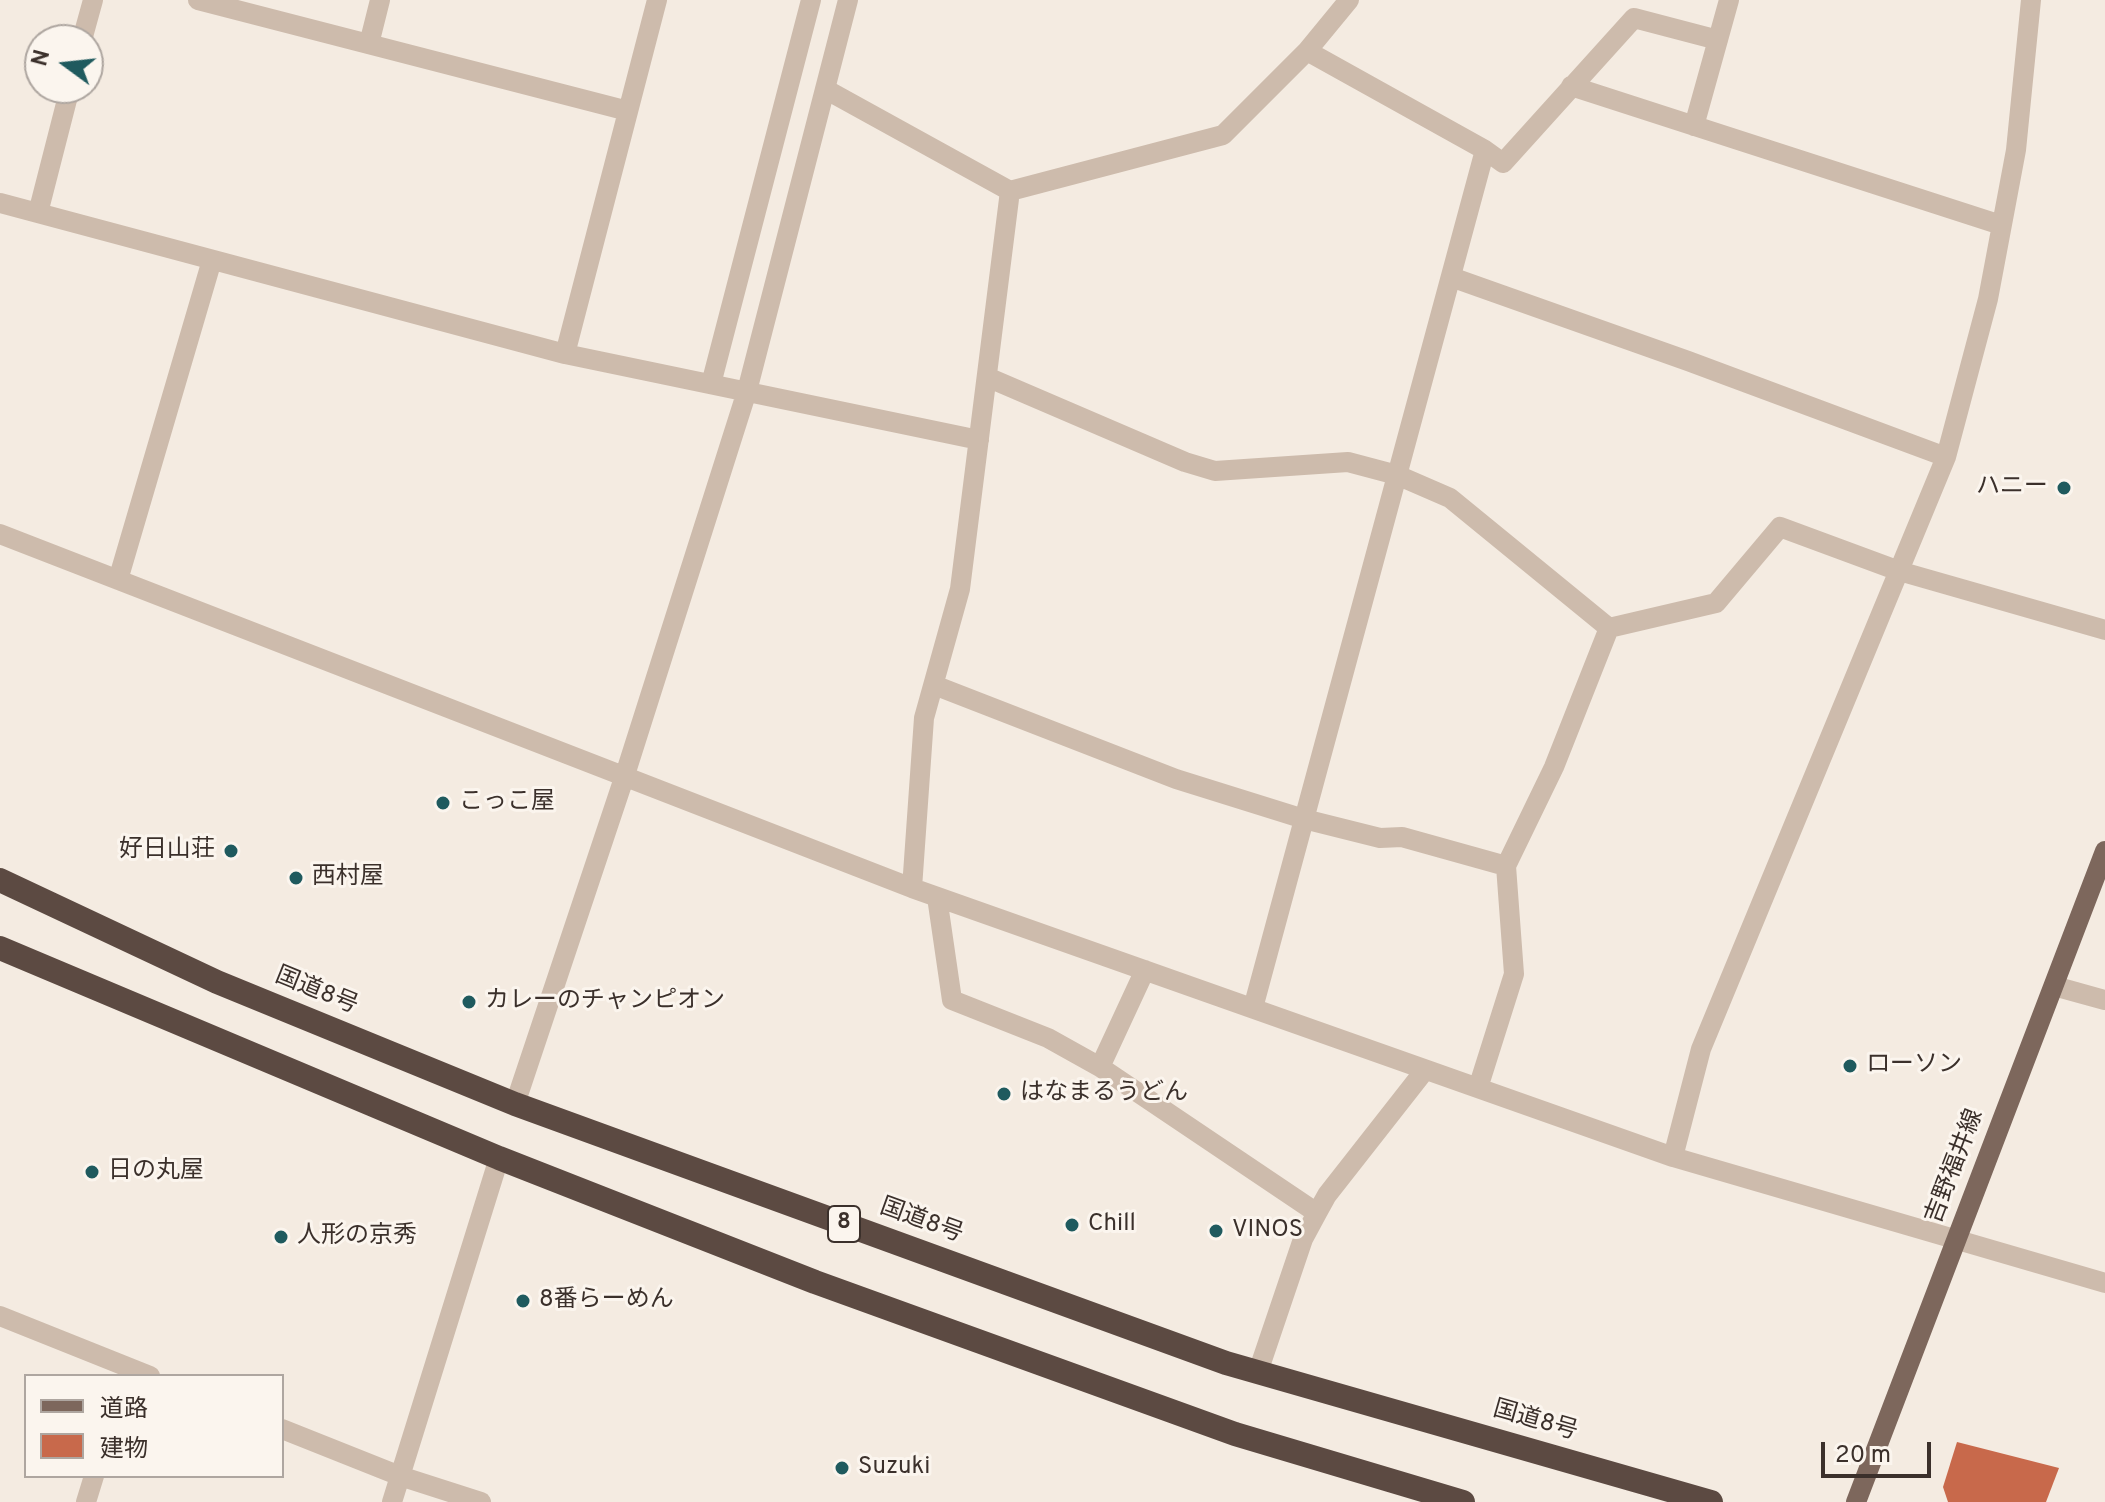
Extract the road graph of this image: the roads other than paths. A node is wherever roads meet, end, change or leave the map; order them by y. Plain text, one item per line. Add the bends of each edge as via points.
1 (93, 0) edge
2 (198, 0) edge
3 (380, 0) edge
4 (657, 0) edge
5 (811, 0) edge
6 (848, 0) edge
7 (1349, 0) edge
8 (1729, 0) edge
9 (2031, 0) edge
10 (86, 24) edge
11 (1718, 40) junction
12 (369, 44) junction
13 (1307, 51) junction
14 (1571, 86) junction
15 (825, 89) junction
16 (66, 104) edge
17 (628, 111) junction
18 (1694, 126) junction
19 (1485, 150) junction
20 (1010, 191) junction
21 (0, 203) edge
22 (38, 213) junction
23 (2001, 225) junction
24 (212, 260) junction
25 (1451, 277) junction
26 (565, 354) junction
27 (987, 377) junction
28 (711, 384) junction
29 (747, 391) junction
30 (979, 440) junction
31 (1946, 457) junction
32 (1397, 475) junction
33 (0, 534) edge
34 (1899, 571) junction
35 (118, 580) junction
36 (1609, 628) junction
37 (2105, 630) edge
38 (934, 685) junction
39 (624, 778) junction
40 (1304, 819) junction
41 (2105, 851) edge
42 (1506, 866) junction
43 (0, 880) edge
44 (912, 888) junction
45 (937, 897) junction
46 (0, 948) edge
47 (1145, 970) junction
48 (2054, 986) junction
49 (2105, 1000) edge
50 (1253, 1008) junction
51 (1100, 1067) junction
52 (1425, 1070) junction
53 (1478, 1088) junction
54 (515, 1104) junction
55 (1673, 1157) junction
56 (499, 1158) junction
57 (1317, 1213) junction
58 (1956, 1240) junction
59 (2105, 1283) edge
60 (0, 1316) edge
61 (128, 1372) edge
62 (1258, 1372) junction
63 (284, 1430) edge
64 (400, 1476) junction
65 (93, 1478) edge
66 (86, 1502) edge
67 (392, 1502) edge
68 (481, 1502) edge
69 (1463, 1502) edge
70 (1711, 1502) edge
71 (1856, 1502) edge

1 - 10 street
2 - 12 street
3 - 12 street
4 - 17 street
5 - 28 street
6 - 15 street
7 - 13 street
8 - 11 street
9 - 23 street via 2016,150
11 - 14 street via 1634,18
11 - 18 street
12 - 17 street
13 - 19 street
13 - 20 street via 1223,135
14 - 18 street
14 - 19 street via 1503,163
15 - 20 street
15 - 29 street
16 - 22 street
17 - 26 street
18 - 23 street
19 - 25 street
20 - 27 street
21 - 22 street
22 - 24 street
23 - 31 street via 1988,299
24 - 26 street
24 - 35 street
25 - 31 street
25 - 32 street
26 - 28 street
27 - 30 street
27 - 32 street via 1215,471 1348,462
28 - 29 street
29 - 30 street
29 - 39 street
30 - 38 street via 960,589
31 - 34 street
32 - 36 street via 1450,498
32 - 40 street
33 - 35 street
34 - 36 street via 1780,527 1716,603
34 - 37 street
34 - 55 street via 1701,1049
35 - 39 street
36 - 42 street via 1554,767
38 - 40 street via 1176,779
38 - 44 street via 924,718
39 - 44 street
39 - 54 street
40 - 42 street via 1380,838 1402,837
40 - 50 street
41 - 48 main road, 吉野福井線
42 - 53 street via 1514,974
43 - 54 highway, 国道8号 / 8 via 217,982
44 - 45 street
45 - 47 street
45 - 51 street via 952,1000 1048,1038
46 - 56 highway
47 - 50 street
47 - 51 street
48 - 49 street
48 - 58 main road, 吉野福井線
50 - 52 street
51 - 57 street
52 - 53 street
52 - 57 street
53 - 55 street
54 - 62 highway, 国道8号 / 8
55 - 58 street
56 - 64 street
56 - 69 highway via 815,1282 1235,1434
57 - 62 street via 1303,1239
58 - 59 street
58 - 71 main road, 吉野福井線
60 - 61 street
62 - 70 highway, 国道8号 / 8
63 - 64 street
64 - 67 street
64 - 68 street
65 - 66 street

